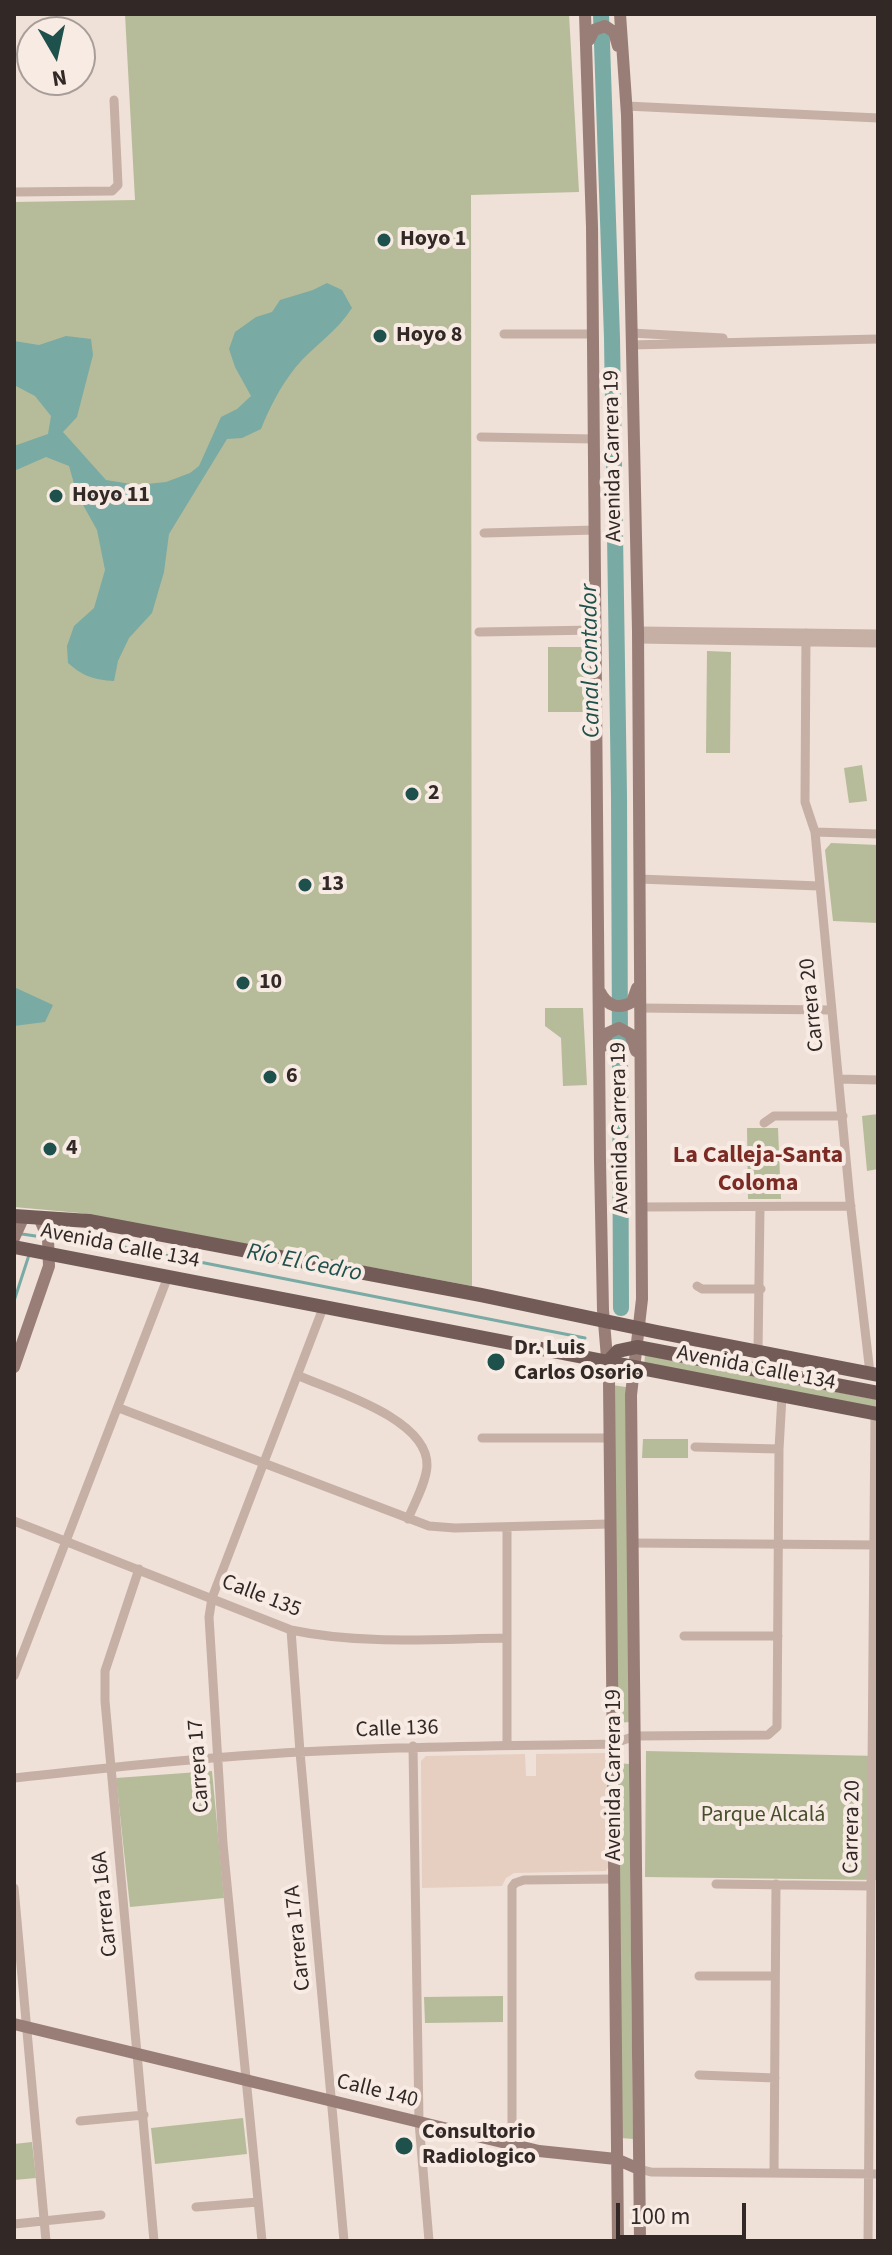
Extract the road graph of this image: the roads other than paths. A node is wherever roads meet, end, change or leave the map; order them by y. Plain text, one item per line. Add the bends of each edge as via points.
1 (585, 14) edge
2 (620, 14) edge
3 (588, 51) junction
4 (624, 76) junction
5 (114, 100) dead end
6 (626, 106) junction
7 (878, 118) edge
8 (14, 192) edge
9 (504, 334) dead end
10 (593, 334) junction
11 (631, 339) junction
12 (876, 340) edge
13 (481, 437) dead end
14 (594, 439) junction
15 (595, 530) junction
16 (484, 533) dead end
17 (596, 630) junction
18 (479, 632) dead end
19 (878, 634) edge
20 (638, 635) junction
21 (806, 638) junction
22 (878, 643) edge
23 (815, 832) junction
24 (878, 834) edge
25 (639, 879) junction
26 (819, 886) junction
27 (602, 995) junction
28 (635, 1005) junction
29 (832, 1010) junction
30 (640, 1065) junction
31 (600, 1069) junction
32 (839, 1079) junction
33 (878, 1080) edge
34 (843, 1116) junction
35 (764, 1123) dead end
36 (851, 1206) junction
37 (642, 1207) junction
38 (760, 1208) junction
39 (29, 1221) edge
40 (16, 1245) edge
41 (47, 1252) junction
42 (167, 1279) junction
43 (697, 1286) dead end
44 (761, 1289) junction
45 (323, 1308) junction
46 (603, 1321) junction
47 (639, 1328) junction
48 (637, 1347) junction
49 (758, 1350) junction
50 (607, 1363) junction
51 (14, 1367) edge
52 (634, 1368) junction
53 (764, 1371) junction
54 (874, 1374) edge
55 (299, 1376) junction
56 (878, 1393) edge
57 (782, 1396) junction
58 (119, 1408) junction
59 (877, 1414) edge
60 (482, 1438) dead end
61 (609, 1438) junction
62 (695, 1447) dead end
63 (779, 1449) junction
64 (266, 1462) junction
65 (408, 1519) junction
66 (14, 1521) edge
67 (609, 1524) junction
68 (507, 1527) junction
69 (65, 1541) junction
70 (633, 1543) junction
71 (778, 1544) junction
72 (876, 1545) edge
73 (139, 1569) junction
74 (212, 1598) junction
75 (291, 1630) junction
76 (684, 1636) dead end
77 (778, 1636) junction
78 (507, 1638) junction
79 (14, 1676) edge
80 (635, 1736) junction
81 (612, 1744) junction
82 (507, 1745) junction
83 (413, 1746) junction
84 (875, 1751) edge
85 (300, 1752) junction
86 (218, 1757) junction
87 (111, 1768) junction
88 (14, 1778) edge
89 (614, 1879) junction
90 (716, 1884) dead end
91 (776, 1884) junction
92 (870, 1886) junction
93 (14, 1888) edge
94 (699, 1976) dead end
95 (775, 1976) junction
96 (14, 2024) edge
97 (28, 2027) junction
98 (139, 2054) junction
99 (699, 2075) dead end
100 (775, 2078) junction
101 (245, 2080) junction
102 (333, 2101) junction
103 (144, 2115) junction
104 (80, 2121) dead end
105 (419, 2122) junction
106 (512, 2145) junction
107 (616, 2159) junction
108 (639, 2169) junction
109 (774, 2173) junction
110 (873, 2174) edge
111 (258, 2202) junction
112 (196, 2207) dead end
113 (101, 2215) dead end
114 (45, 2221) junction
115 (14, 2224) edge
116 (46, 2241) edge
117 (154, 2241) edge
118 (262, 2241) edge
119 (344, 2241) edge
120 (429, 2241) edge
121 (618, 2241) edge
122 (640, 2241) edge
123 (868, 2241) edge

1 - 3 main road, Avenida Carrera 19
2 - 4 main road, Avenida Carrera 19
3 - 4 main road via 594,30 608,27 614,32
3 - 10 main road, Avenida Carrera 19
4 - 6 main road, Avenida Carrera 19
5 - 8 street via 118,185 112,191
6 - 7 street
6 - 11 main road, Avenida Carrera 19
9 - 10 street
10 - 14 main road, Avenida Carrera 19
11 - 12 street
11 - 20 main road, Avenida Carrera 19
13 - 14 street
14 - 15 main road, Avenida Carrera 19
15 - 16 street
15 - 17 main road, Avenida Carrera 19
17 - 18 street
17 - 27 main road, Avenida Carrera 19
19 - 21 street
20 - 21 street
20 - 25 main road, Avenida Carrera 19
21 - 22 street
21 - 23 street, Carrera 20 via 805,802
23 - 24 street
23 - 26 street, Carrera 20
25 - 26 street
25 - 28 main road, Avenida Carrera 19
26 - 29 street, Carrera 20
27 - 28 main road via 621,1006
27 - 31 main road, Avenida Carrera 19
28 - 29 street
28 - 30 main road, Avenida Carrera 19
29 - 32 street, Carrera 20
30 - 31 main road via 630,1034 619,1028 606,1036
30 - 37 main road, Avenida Carrera 19
31 - 46 main road, Avenida Carrera 19
32 - 33 street
32 - 34 street, Carrera 20
34 - 35 street via 774,1116
34 - 36 street, Carrera 20
36 - 38 street
36 - 54 street, Carrera 20
37 - 38 street
37 - 47 main road, Avenida Carrera 19
38 - 44 street
39 - 40 main road
39 - 41 main road
39 - 46 main road, Avenida Calle 134 via 89,1221
40 - 41 main road, Avenida Calle 134
41 - 42 main road, Avenida Calle 134
41 - 51 main road via 49,1266
42 - 45 main road, Avenida Calle 134
42 - 58 street
43 - 44 street
44 - 49 street
45 - 50 main road, Avenida Calle 134
45 - 55 street, Carrera 17
46 - 47 main road, Avenida Calle 134
46 - 50 main road, Avenida Carrera 19
47 - 48 main road, Avenida Carrera 19
47 - 49 main road, Avenida Calle 134
48 - 50 main road via 618,1351
48 - 52 main road, Avenida Carrera 19
48 - 53 main road
49 - 53 main road
49 - 54 main road, Avenida Calle 134
50 - 52 main road, Avenida Calle 134
50 - 61 main road, Avenida Carrera 19
52 - 57 main road, Avenida Calle 134
52 - 70 main road, Avenida Carrera 19
53 - 56 main road
55 - 64 street, Carrera 17
55 - 65 street via 390,1416 420,1442 427,1469
57 - 59 main road, Avenida Calle 134
57 - 63 street
58 - 64 street
58 - 69 street
59 - 72 street, Carrera 20
60 - 61 street
61 - 67 main road, Avenida Carrera 19
62 - 63 street
63 - 71 street
64 - 65 street
64 - 74 street, Carrera 17
65 - 68 street via 429,1526
66 - 69 street, Calle 135
67 - 68 street
67 - 81 main road, Avenida Carrera 19
68 - 78 street
69 - 73 street, Calle 135
69 - 79 street
70 - 71 street
70 - 80 main road, Avenida Carrera 19
71 - 72 street
71 - 77 street
72 - 84 street, Carrera 20
73 - 74 street, Calle 135
73 - 87 street, Carrera 16A via 105,1671
74 - 75 street, Calle 135
74 - 86 street, Carrera 17 via 208,1633
75 - 78 street, Calle 135 via 326,1638
75 - 85 street, Carrera 17A
76 - 77 street
77 - 80 street, Calle 136 via 777,1727 768,1735
78 - 82 street
80 - 81 street, Calle 136
80 - 108 main road, Avenida Carrera 19
81 - 82 street, Calle 136
81 - 89 main road, Avenida Carrera 19
82 - 83 street, Calle 136
83 - 85 street, Calle 136
83 - 105 street
84 - 92 street, Carrera 20
85 - 86 street, Calle 136
85 - 102 street, Carrera 17A
86 - 87 street, Calle 136
86 - 101 street, Carrera 17
87 - 88 street, Calle 136
87 - 98 street, Carrera 16A
89 - 106 street via 524,1880 510,1892
89 - 107 main road, Avenida Carrera 19
90 - 91 street
91 - 92 street
91 - 95 street
92 - 110 street, Carrera 20
93 - 97 street
94 - 95 street
95 - 100 street
96 - 97 main road, Calle 140
97 - 98 main road, Calle 140
97 - 114 street
98 - 101 main road, Calle 140
98 - 103 street, Carrera 16A
99 - 100 street
100 - 109 street
101 - 102 main road, Calle 140
101 - 111 street, Carrera 17
102 - 105 main road, Calle 140
102 - 119 street, Carrera 17A
103 - 104 street
103 - 117 street, Carrera 16A
105 - 106 main road, Calle 140
105 - 120 street
106 - 107 main road, Calle 140
107 - 108 main road, Calle 140
107 - 121 main road, Avenida Carrera 19
108 - 109 street, Calle 140
108 - 122 main road, Avenida Carrera 19
109 - 110 street, Calle 140
110 - 123 street, Carrera 20
111 - 112 street
111 - 118 street, Carrera 17
113 - 114 street
114 - 115 street
114 - 116 street

